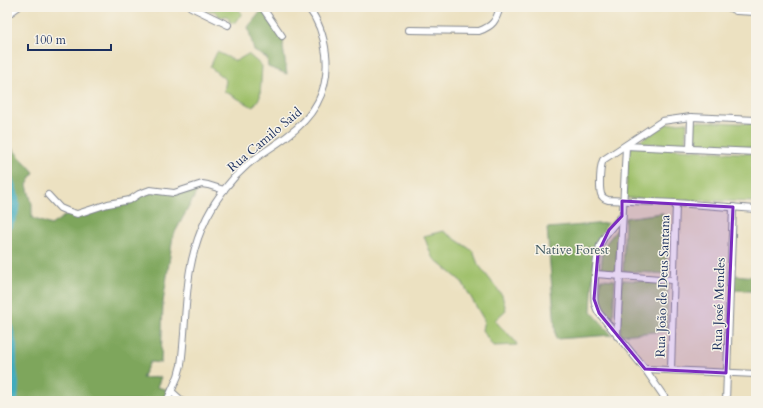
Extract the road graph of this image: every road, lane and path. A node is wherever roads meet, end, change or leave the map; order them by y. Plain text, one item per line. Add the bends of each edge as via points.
1 (18, 7) edge
2 (191, 7) edge
3 (262, 7) edge
4 (308, 7) edge
5 (500, 7) edge
6 (728, 7) edge
7 (756, 12) edge
8 (7, 15) edge
9 (228, 25) dead end
10 (409, 30) dead end
11 (282, 36) dead end
12 (691, 117) junction
13 (756, 120) edge
14 (626, 146) junction
15 (690, 149) junction
16 (756, 152) edge
17 (224, 190) junction
18 (48, 195) dead end
19 (622, 201) junction
20 (676, 203) junction
21 (733, 208) junction
22 (756, 209) edge
23 (622, 216) junction
24 (596, 274) junction
25 (620, 276) junction
26 (673, 280) junction
27 (617, 336) junction
28 (645, 369) junction
29 (671, 370) junction
30 (726, 373) junction
31 (756, 374) edge
32 (172, 392) junction
33 (167, 401) edge
34 (182, 401) edge
35 (667, 401) edge
36 (726, 401) edge

1 - 8 street
2 - 9 street
3 - 11 street
4 - 17 street, Rua Camilo Said via 320,26 326,49 327,75 319,100 309,116 295,130 244,167
5 - 10 street via 494,23 479,31
6 - 7 street via 736,11
12 - 13 street
12 - 14 street via 662,121
12 - 15 street
14 - 15 street
14 - 19 street
14 - 19 street via 608,156 601,164 601,195 608,200
15 - 16 street
17 - 18 street via 202,184 174,193 150,190 130,200 77,214 60,208
17 - 32 street, Rua Camilo Said via 206,220 190,266 183,352
19 - 20 street
19 - 23 street
20 - 21 street
20 - 26 street, Rua João de Deus Santana
21 - 22 street
21 - 30 street, Rua José Mendes
23 - 24 street via 601,244
23 - 25 street
24 - 25 street
24 - 27 street via 595,306
25 - 26 street
25 - 27 street
26 - 29 street, Rua João de Deus Santana
27 - 28 street
28 - 29 street
28 - 35 street
29 - 30 street
30 - 31 street
30 - 36 street, Rua José Mendes
32 - 33 street, Rua Camilo Said
32 - 34 street

